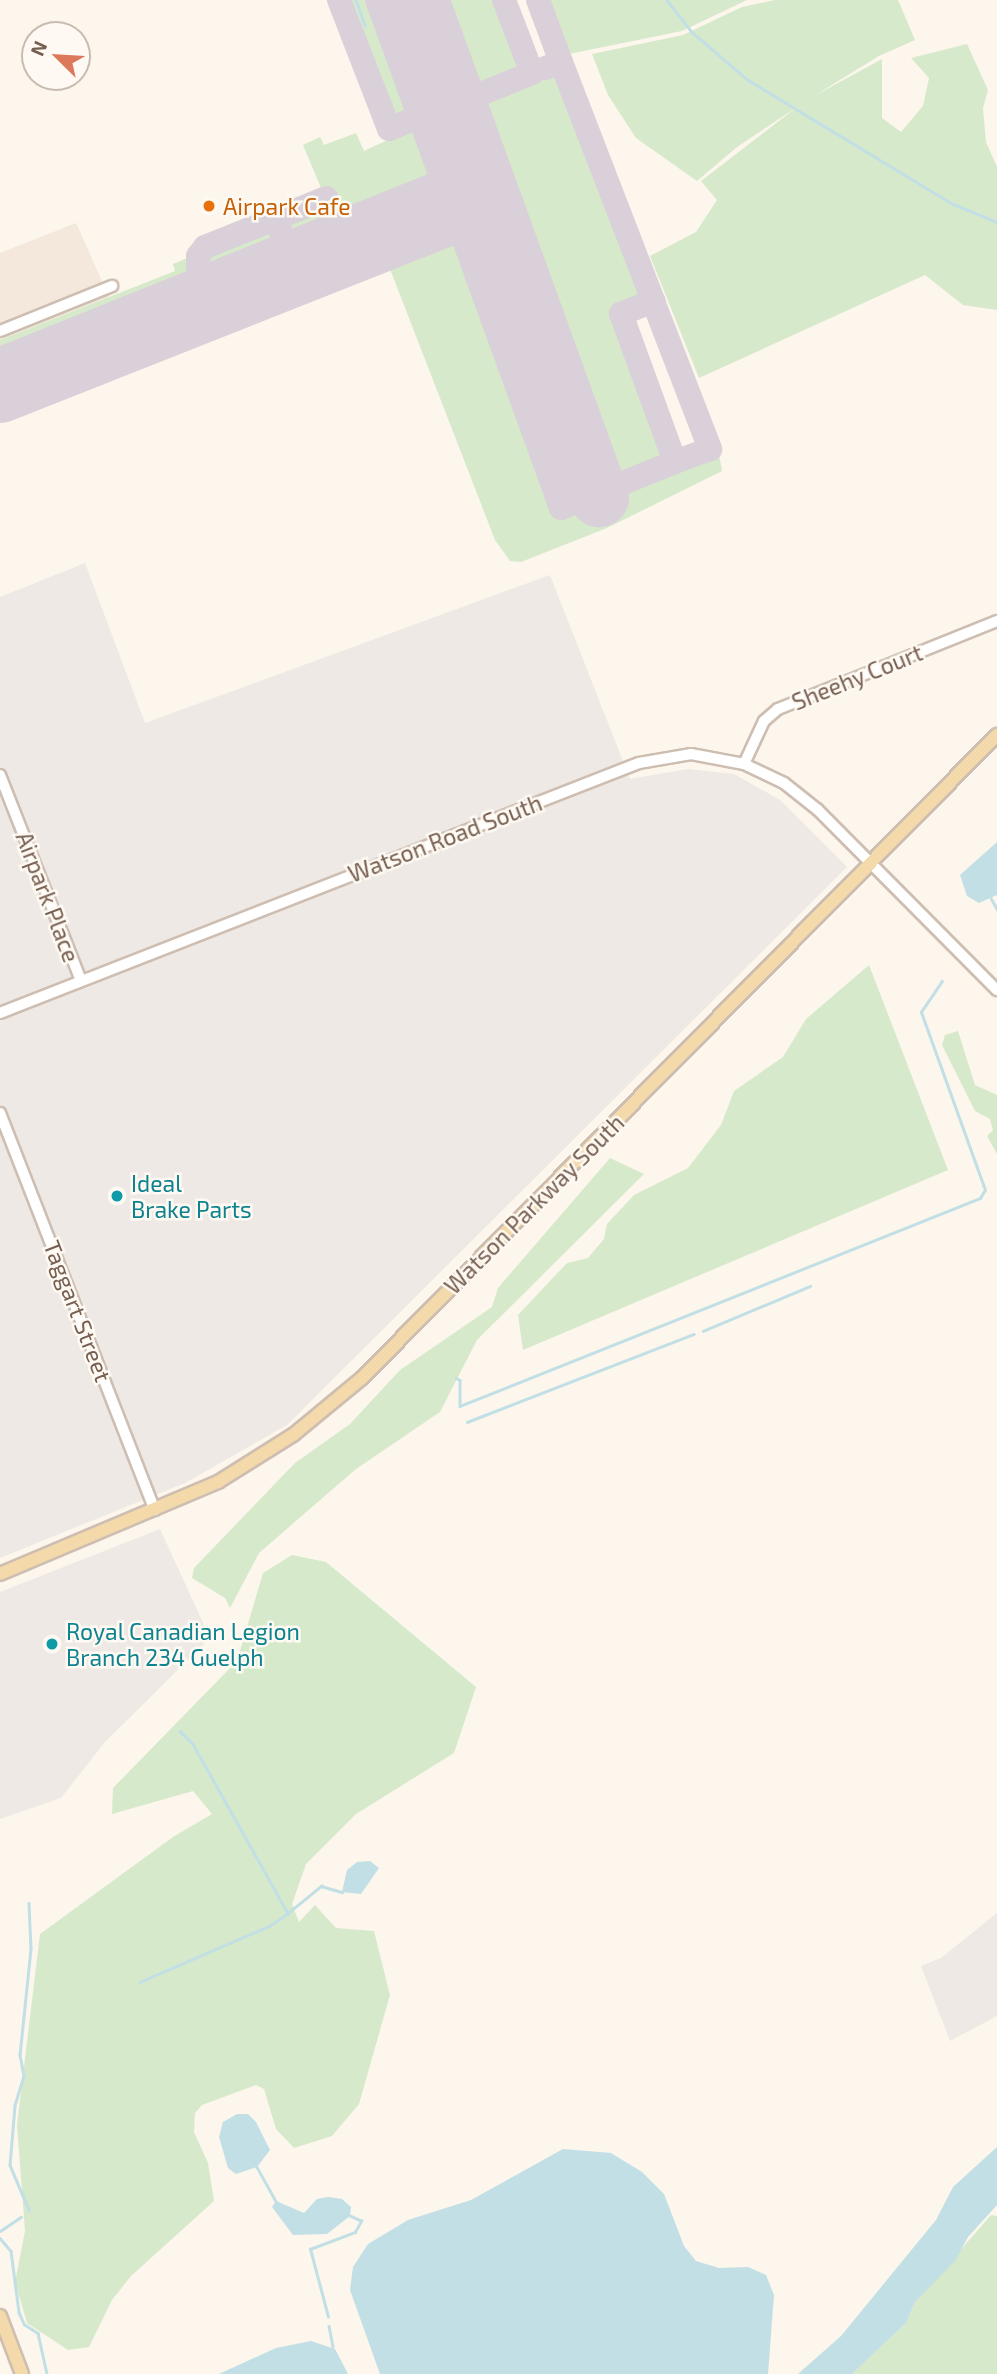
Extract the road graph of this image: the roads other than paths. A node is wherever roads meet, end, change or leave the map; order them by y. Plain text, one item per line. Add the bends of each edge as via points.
1 (112, 286) dead end
2 (0, 331) edge
3 (997, 621) edge
4 (997, 735) edge
5 (744, 764) junction
6 (0, 775) edge
7 (872, 864) junction
8 (81, 981) junction
9 (997, 990) edge
10 (0, 1013) edge
11 (0, 1113) edge
12 (155, 1510) junction
13 (0, 1574) edge
14 (0, 2316) edge
15 (22, 2374) edge

1 - 2 street
3 - 5 street, Sheehy Court via 778,709 764,721
4 - 7 main road, Watson Parkway South
5 - 7 street, Watson Road South via 784,783
5 - 8 street, Watson Road South via 691,754 639,763
6 - 8 street, Airpark Place
7 - 9 street, Watson Road South
7 - 12 main road, Watson Parkway South via 362,1378 293,1435 218,1482
8 - 10 street, Watson Road South
11 - 12 street, Taggart Street
12 - 13 main road, Watson Parkway South
14 - 15 main road

